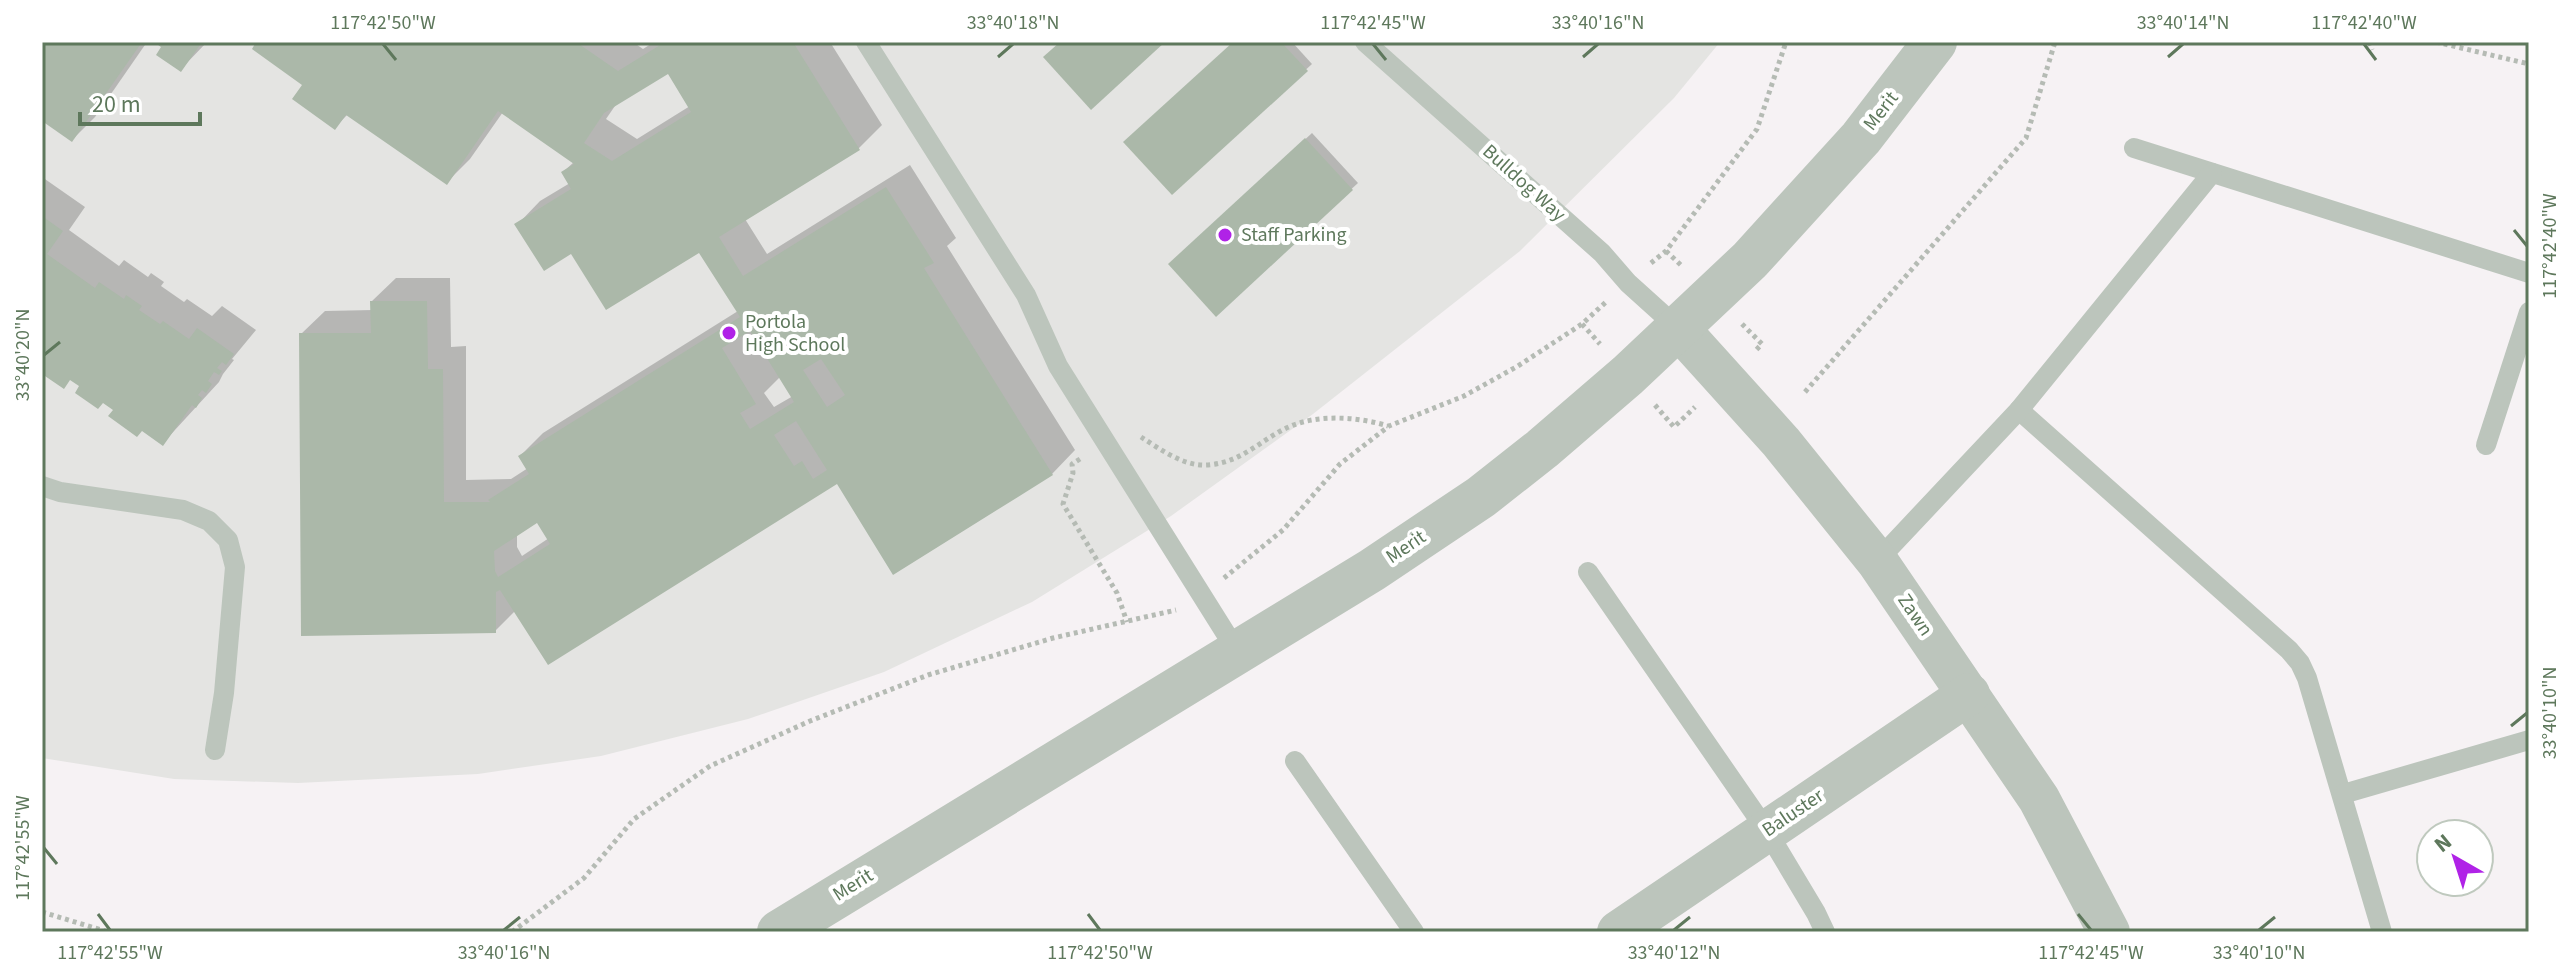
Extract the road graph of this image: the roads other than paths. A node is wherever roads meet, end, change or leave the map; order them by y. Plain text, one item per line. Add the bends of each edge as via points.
1 (866, 42) edge
2 (1365, 42) edge
3 (1935, 42) edge
4 (2134, 148) dead end
5 (2212, 173) junction
6 (2529, 273) edge
7 (2529, 312) edge
8 (1679, 329) junction
9 (2019, 410) junction
10 (2486, 445) dead end
11 (42, 486) edge
12 (1877, 561) junction
13 (1588, 572) dead end
14 (1238, 653) junction
15 (1969, 694) junction
16 (2529, 740) edge
17 (215, 750) dead end
18 (1295, 761) dead end
19 (2343, 794) junction
20 (1767, 831) junction
21 (779, 932) edge
22 (1414, 932) edge
23 (1618, 932) edge
24 (1825, 932) edge
25 (2109, 932) edge
26 (2382, 932) edge

1 - 14 lane via 1026,295 1058,366
2 - 8 lane, Bulldog Way via 1602,253
3 - 8 street, Merit via 1861,138
4 - 5 lane
5 - 6 lane
5 - 9 lane
7 - 10 lane
8 - 12 street, Zawn via 1781,442
8 - 14 street, Merit via 1481,497
9 - 12 lane
9 - 19 lane via 2300,663
11 - 17 lane via 183,510 209,521 228,540 235,567
12 - 15 street, Zawn
13 - 20 lane
14 - 21 street, Merit
15 - 20 street, Baluster
15 - 25 street, Zawn via 2039,799
16 - 19 lane
18 - 22 lane
19 - 26 lane
20 - 23 street, Baluster
20 - 24 lane

